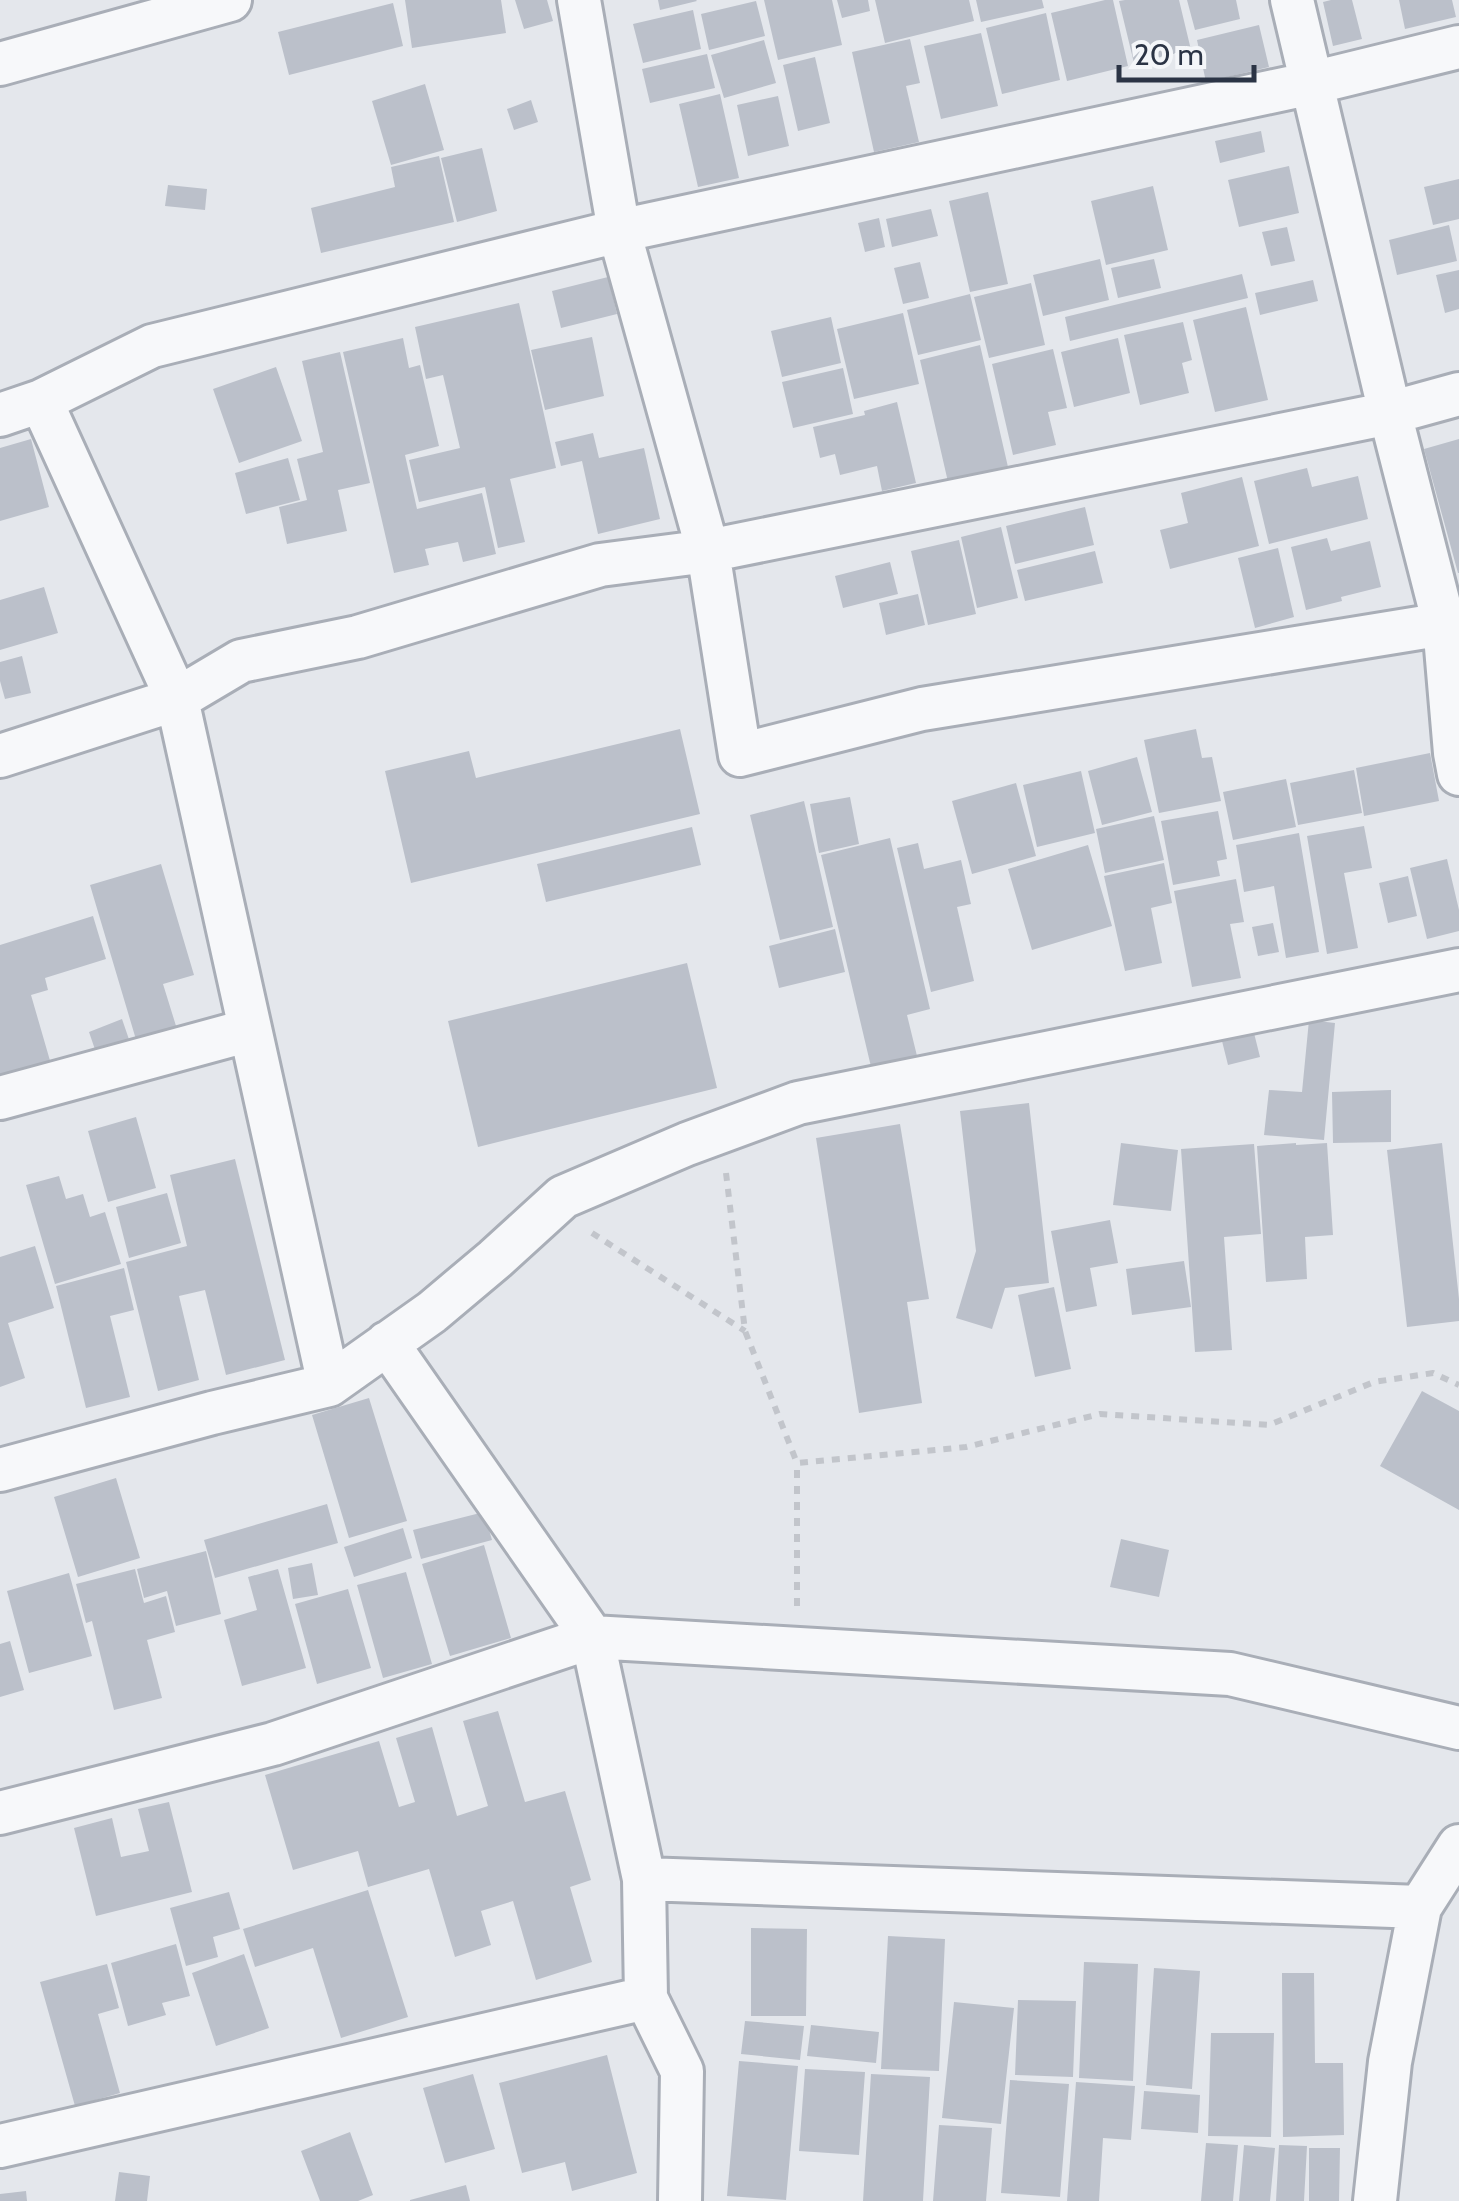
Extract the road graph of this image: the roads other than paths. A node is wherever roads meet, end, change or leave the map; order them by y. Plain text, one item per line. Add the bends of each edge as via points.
1 (230, 0) edge
2 (579, 0) edge
3 (1292, 0) edge
4 (1459, 47) edge
5 (0, 64) edge
6 (1312, 83) junction
7 (619, 230) junction
8 (1459, 394) edge
9 (41, 401) junction
10 (1390, 412) junction
11 (0, 415) edge
12 (708, 552) junction
13 (1444, 624) junction
14 (177, 699) junction
15 (0, 756) edge
16 (1459, 774) edge
17 (1459, 970) edge
18 (250, 1030) junction
19 (0, 1098) edge
20 (387, 1344) junction
21 (329, 1385) junction
22 (0, 1470) edge
23 (592, 1637) junction
24 (1459, 1728) edge
25 (0, 1813) edge
26 (1459, 1846) edge
27 (644, 1879) junction
28 (1420, 1907) junction
29 (646, 1998) junction
30 (0, 2146) edge
31 (680, 2201) edge
32 (1375, 2201) edge

1 - 5 street
2 - 7 street
3 - 6 street
4 - 6 street
6 - 7 street
6 - 10 street
7 - 9 street via 152,346
7 - 12 street
8 - 10 street
9 - 11 street
9 - 14 street
10 - 12 street
10 - 13 street
12 - 13 street via 740,754 922,710
12 - 14 street via 600,564 358,636 241,661
13 - 16 street
14 - 15 street
14 - 18 street
17 - 20 street via 798,1102 563,1197
18 - 19 street
18 - 21 street
20 - 21 street
20 - 23 street
21 - 22 street
23 - 24 street via 1230,1674
23 - 25 street via 273,1744
23 - 27 street
26 - 28 street
27 - 28 street
27 - 29 street
28 - 32 street via 1390,2062
29 - 30 street
29 - 31 street via 682,2071

